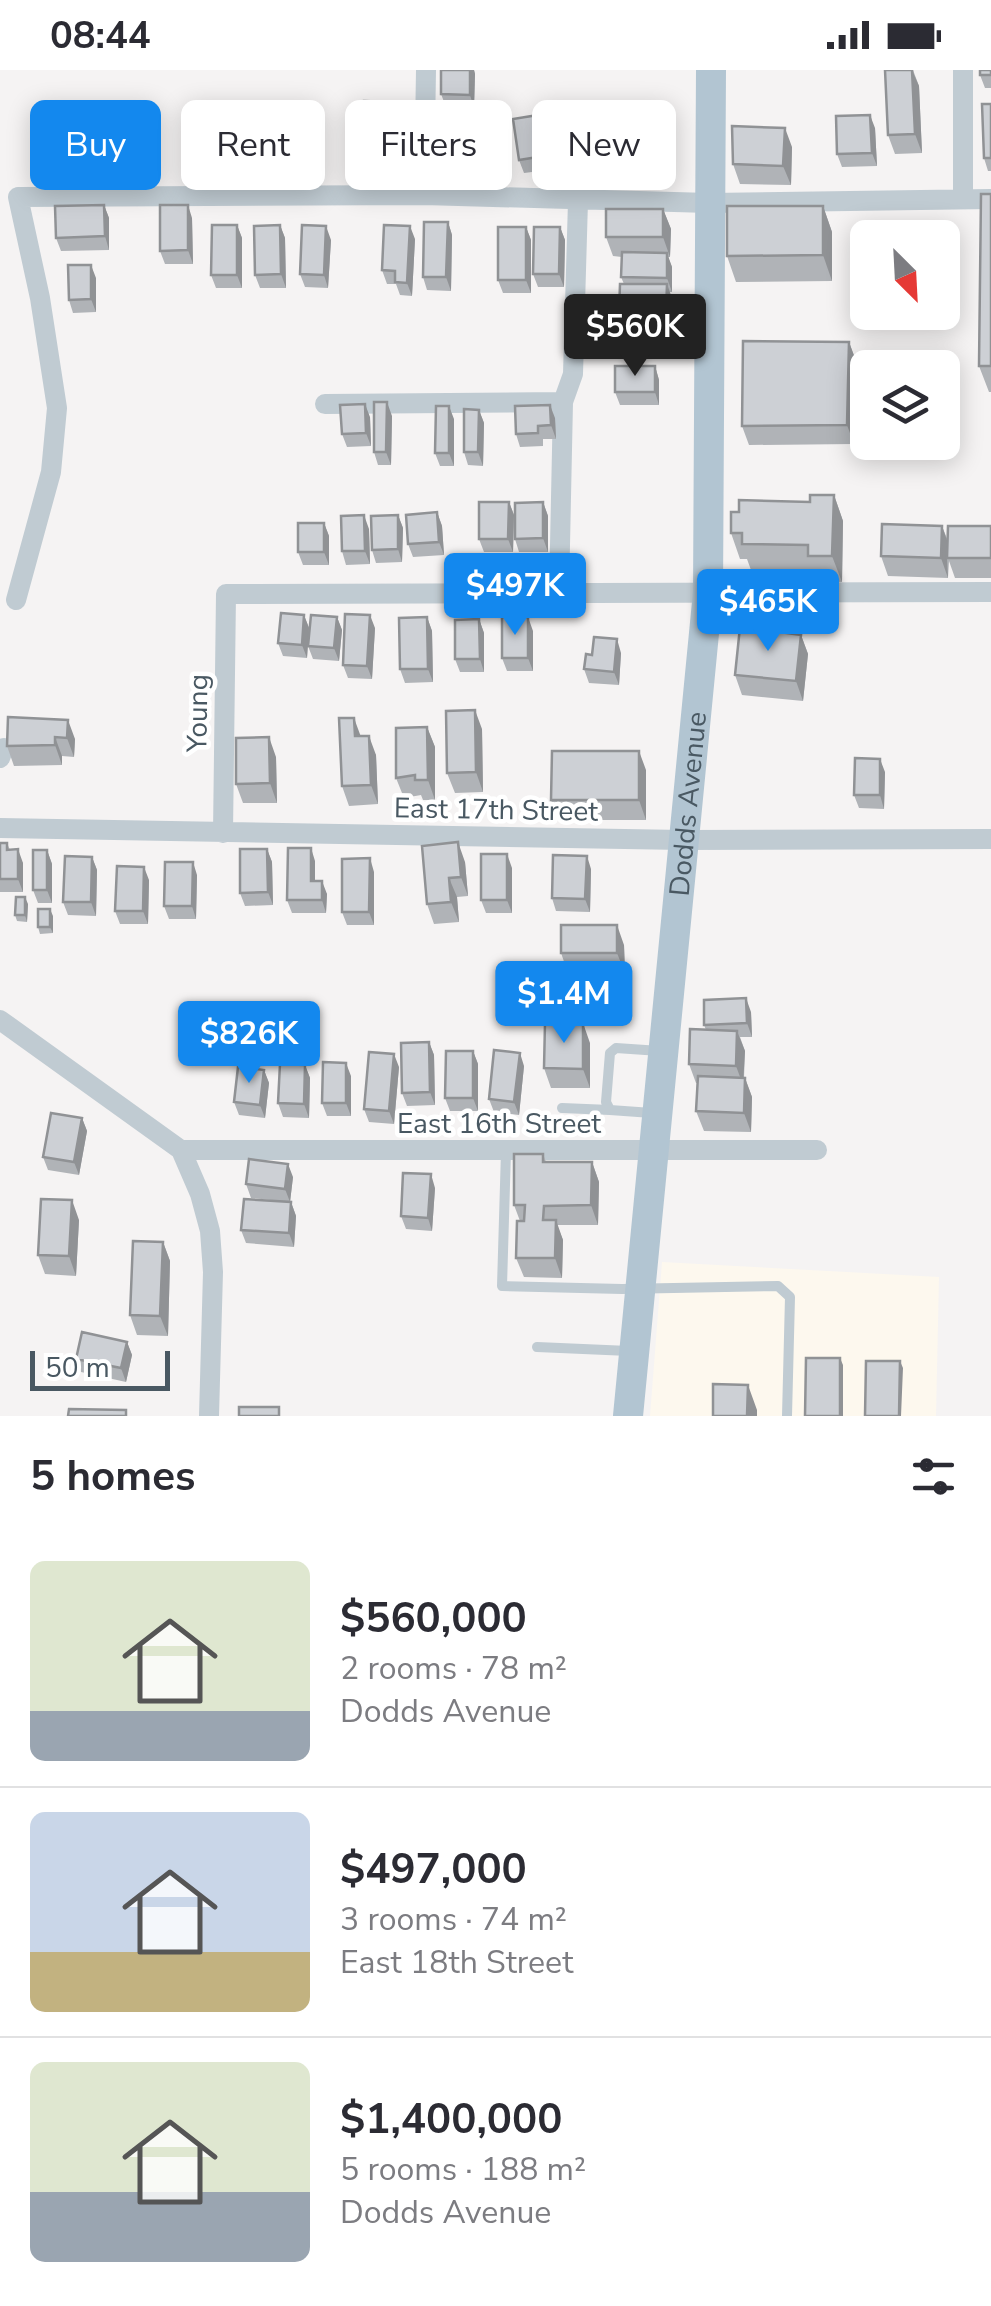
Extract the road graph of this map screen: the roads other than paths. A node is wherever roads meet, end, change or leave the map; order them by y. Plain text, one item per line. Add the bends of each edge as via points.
1 (426, 70) edge
2 (711, 70) edge
3 (962, 70) edge
4 (424, 195) junction
5 (963, 199) junction
6 (991, 199) edge
7 (578, 201) junction
8 (710, 203) junction
9 (563, 402) junction
10 (326, 404) dead end
11 (708, 592) junction
12 (991, 592) edge
13 (559, 593) junction
14 (16, 600) dead end
15 (0, 828) edge
16 (222, 833) junction
17 (991, 839) edge
18 (682, 840) junction
19 (0, 1020) edge
20 (661, 1052) junction
21 (562, 1108) dead end
22 (610, 1110) junction
23 (656, 1113) junction
24 (181, 1150) junction
25 (817, 1150) dead end
26 (506, 1151) junction
27 (652, 1152) junction
28 (639, 1288) junction
29 (537, 1347) dead end
30 (634, 1351) junction
31 (209, 1416) edge
32 (628, 1416) edge
33 (786, 1416) edge

1 - 4 street
2 - 8 main road, Dodds Avenue
3 - 5 street
4 - 7 street
4 - 14 street via 18,197 57,408 51,472
5 - 6 street
5 - 8 street
7 - 8 street
7 - 9 street via 573,374
8 - 11 main road, Dodds Avenue
9 - 10 street
9 - 13 street
11 - 12 street
11 - 13 street
11 - 18 main road, Dodds Avenue
13 - 16 street, Young via 226,594
15 - 16 street, East 17th Street
16 - 18 street, East 17th Street
17 - 18 street, East 17th Street
18 - 20 main road, Dodds Avenue
19 - 24 street
20 - 22 lane via 610,1053
20 - 23 main road, Dodds Avenue
21 - 22 lane
22 - 23 lane
23 - 27 main road, Dodds Avenue
24 - 26 street, East 16th Street
24 - 31 street via 210,1231
25 - 27 street, East 16th Street
26 - 27 street, East 16th Street
26 - 28 lane via 502,1286
27 - 28 main road, Dodds Avenue
28 - 30 main road, Dodds Avenue
28 - 33 lane via 778,1286 790,1297
29 - 30 lane
30 - 32 main road, Dodds Avenue

